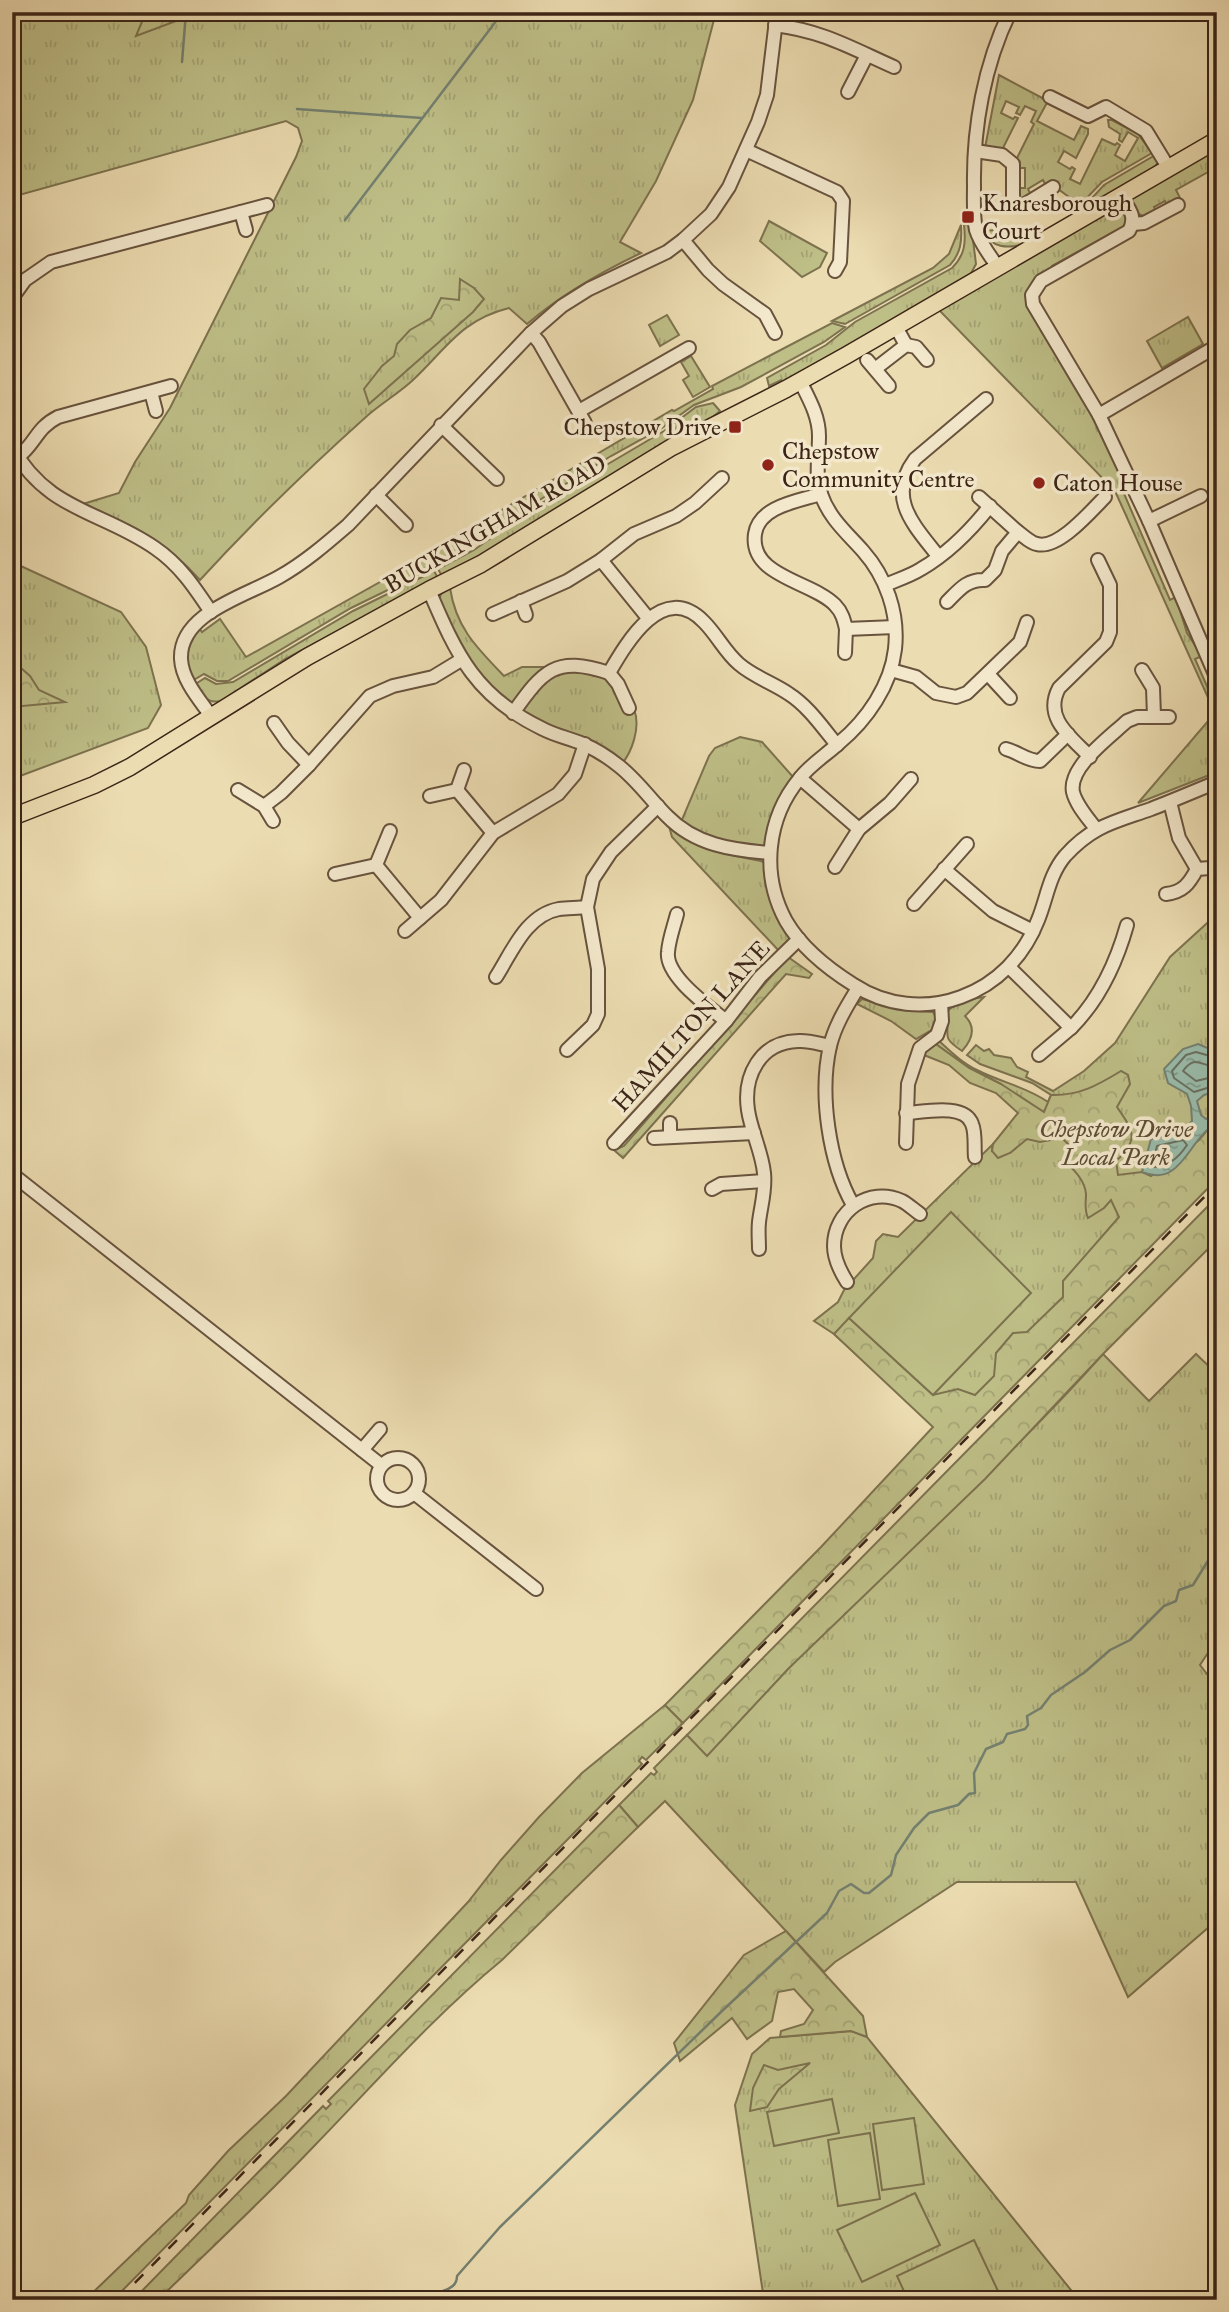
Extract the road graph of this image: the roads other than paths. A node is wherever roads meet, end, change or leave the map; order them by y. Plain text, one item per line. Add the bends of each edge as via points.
1 (1010, 12) edge
2 (776, 19) edge
3 (867, 55) junction
4 (894, 67) dead end
5 (848, 92) dead end
6 (1050, 97) dead end
7 (1217, 140) edge
8 (746, 150) junction
9 (975, 151) junction
10 (1168, 167) junction
11 (1054, 187) dead end
12 (1121, 196) junction
13 (267, 205) dead end
14 (1178, 205) dead end
15 (241, 212) junction
16 (1133, 224) junction
17 (246, 230) dead end
18 (683, 240) junction
19 (998, 267) junction
20 (835, 271) dead end
21 (12, 298) edge
22 (775, 324) dead end
23 (896, 327) junction
24 (531, 332) junction
25 (906, 345) junction
26 (1217, 346) edge
27 (680, 349) dead end
28 (926, 360) dead end
29 (793, 385) junction
30 (171, 386) dead end
31 (889, 386) dead end
32 (151, 392) junction
33 (986, 399) dead end
34 (156, 411) dead end
35 (1099, 415) junction
36 (441, 425) junction
37 (15, 452) edge
38 (722, 478) dead end
39 (497, 480) dead end
40 (821, 494) junction
41 (376, 495) junction
42 (979, 496) dead end
43 (1201, 496) dead end
44 (1105, 498) dead end
45 (990, 506) junction
46 (1149, 522) junction
47 (406, 525) dead end
48 (1018, 532) junction
49 (938, 556) junction
50 (601, 560) junction
51 (1098, 560) dead end
52 (885, 585) junction
53 (429, 590) junction
54 (521, 601) junction
55 (946, 603) dead end
56 (211, 612) junction
57 (493, 614) dead end
58 (526, 615) dead end
59 (649, 618) junction
60 (1027, 622) dead end
61 (895, 627) junction
62 (846, 629) junction
63 (845, 653) dead end
64 (1213, 657) edge
65 (461, 660) junction
66 (891, 670) junction
67 (1142, 670) dead end
68 (609, 673) junction
69 (988, 674) junction
70 (1217, 679) edge
71 (1010, 698) dead end
72 (629, 708) dead end
73 (513, 713) junction
74 (211, 716) junction
75 (1154, 716) junction
76 (1170, 717) dead end
77 (274, 723) dead end
78 (1068, 734) junction
79 (585, 744) junction
80 (837, 745) junction
81 (1006, 749) dead end
82 (1090, 757) junction
83 (309, 765) junction
84 (464, 770) dead end
85 (800, 778) junction
86 (911, 779) dead end
87 (1217, 782) edge
88 (238, 790) dead end
89 (457, 790) junction
90 (430, 796) dead end
91 (1170, 802) junction
92 (264, 806) junction
93 (657, 806) junction
94 (12, 817) edge
95 (273, 821) dead end
96 (859, 829) junction
97 (1096, 829) junction
98 (390, 831) dead end
99 (494, 833) junction
100 (967, 844) dead end
101 (769, 853) junction
102 (376, 865) junction
103 (835, 867) dead end
104 (944, 869) junction
105 (335, 874) dead end
106 (1166, 894) dead end
107 (914, 904) dead end
108 (587, 907) junction
109 (677, 914) dead end
110 (420, 918) junction
111 (1127, 925) dead end
112 (405, 931) dead end
113 (1033, 931) junction
114 (799, 939) junction
115 (1009, 967) junction
116 (496, 977) dead end
117 (858, 988) junction
118 (941, 1003) junction
119 (726, 1021) junction
120 (1071, 1028) junction
121 (830, 1046) junction
122 (567, 1050) dead end
123 (1039, 1055) dead end
124 (906, 1113) junction
125 (670, 1122) dead end
126 (754, 1133) junction
127 (670, 1137) junction
128 (654, 1138) dead end
129 (614, 1143) dead end
130 (906, 1143) dead end
131 (975, 1157) dead end
132 (12, 1174) edge
133 (764, 1181) junction
134 (712, 1189) dead end
135 (853, 1205) junction
136 (920, 1214) dead end
137 (759, 1222) junction
138 (773, 1222) dead end
139 (760, 1249) dead end
140 (847, 1282) dead end
141 (380, 1429) dead end
142 (362, 1450) junction
143 (381, 1465) junction
144 (414, 1493) junction
145 (536, 1589) dead end

1 - 9 street via 989,71
2 - 3 street
2 - 8 street via 767,95
3 - 4 street
3 - 5 street
6 - 10 street via 1088,116 1106,107 1139,125
7 - 10 main road, BUCKINGHAM ROAD
8 - 18 street via 711,214
8 - 20 street via 837,192 843,201 840,262
9 - 11 street via 1002,155 1013,163 1013,201 1022,206
9 - 19 street via 976,230
10 - 12 main road, BUCKINGHAM ROAD
12 - 16 street
12 - 19 main road, BUCKINGHAM ROAD
13 - 15 street
14 - 16 street
15 - 17 street
15 - 21 street via 51,262 25,280
16 - 35 street via 1129,231 1041,281 1032,295 1033,304
18 - 22 street via 708,270
18 - 24 street via 589,289
19 - 23 main road, BUCKINGHAM ROAD
23 - 25 street
23 - 29 main road, BUCKINGHAM ROAD
24 - 27 street via 582,417
24 - 36 street
25 - 28 street via 916,347
25 - 31 street via 871,364
26 - 35 street
29 - 40 street via 817,419
29 - 53 main road, BUCKINGHAM ROAD via 672,447 481,564
30 - 32 street
32 - 34 street
32 - 37 street via 58,417 38,430 30,448
33 - 49 street via 906,470 902,484 905,511
35 - 46 street
36 - 39 street
36 - 41 street
37 - 56 street via 39,483 59,499 138,537 164,555 184,573
38 - 50 street via 706,485 676,516 634,534
40 - 52 street via 839,526 874,565
40 - 62 street via 769,512 756,528 755,547 773,570 837,606
41 - 47 street
41 - 56 street via 316,553
42 - 45 street
43 - 46 street
44 - 48 street via 1067,533 1044,545 1034,544
45 - 48 street
45 - 49 street via 972,529
46 - 64 street
48 - 55 street via 985,580 965,585
49 - 52 street
50 - 54 street
50 - 59 street
51 - 78 street via 1110,585 1110,632 1055,697 1054,716
52 - 61 street
53 - 65 street
53 - 74 main road, BUCKINGHAM ROAD
54 - 57 street
54 - 58 street
56 - 74 street via 187,633 181,660 184,674
59 - 68 street via 627,642
59 - 80 street via 679,609 694,613 738,664 801,703
60 - 69 street via 1020,642
61 - 62 street
61 - 66 street
62 - 63 street
64 - 70 street
65 - 73 street via 486,691
65 - 83 street via 433,677 370,696
66 - 69 street via 956,698
66 - 80 street via 873,705
67 - 75 street via 1153,688
68 - 72 street
68 - 73 street via 584,665 562,665 529,691
69 - 71 street
73 - 79 street
74 - 94 main road, BUCKINGHAM ROAD via 130,767
75 - 76 street
75 - 82 street via 1127,721
77 - 83 street
78 - 81 street via 1040,761
78 - 82 street
79 - 93 street via 620,766
79 - 99 street via 575,774 558,794
80 - 85 street
82 - 97 street via 1079,766 1072,789
83 - 92 street
84 - 89 street
85 - 96 street
85 - 101 street via 779,811
86 - 96 street
87 - 91 street
88 - 92 street
89 - 90 street
89 - 99 street
91 - 97 street
91 - 106 street via 1179,838 1204,869 1184,889
92 - 95 street
93 - 101 street via 703,841
93 - 108 street via 611,852 593,879
96 - 103 street
97 - 113 street via 1059,864
98 - 102 street
99 - 110 street via 442,900
100 - 104 street
101 - 114 street via 776,898
102 - 105 street
102 - 110 street
104 - 107 street
104 - 113 street via 993,911
108 - 116 street via 557,909 537,918 523,932
108 - 122 street via 598,969 598,1014 593,1026
109 - 119 street via 669,967
110 - 112 street
111 - 120 street via 1113,968
113 - 115 street
114 - 117 street
114 - 119 street, HAMILTON LANE via 760,977
115 - 118 street via 978,990
115 - 120 street
117 - 118 street via 898,1003
117 - 121 street
118 - 124 street via 937,1035 920,1048 908,1084
119 - 129 street, HAMILTON LANE
120 - 123 street
121 - 126 street via 783,1043 758,1059 747,1092
121 - 135 street via 826,1080 831,1145
124 - 130 street
124 - 131 street via 957,1111 967,1115 973,1125
125 - 127 street
126 - 127 street
126 - 133 street
127 - 128 street
132 - 142 street
133 - 134 street via 721,1184
133 - 137 street
135 - 136 street via 869,1198 906,1196
135 - 140 street via 827,1248
137 - 138 street
137 - 139 street
141 - 142 street
142 - 143 street
143 - 144 street via 377,1486 387,1497 401,1500
143 - 144 street via 393,1458 411,1463 419,1481
144 - 145 street

